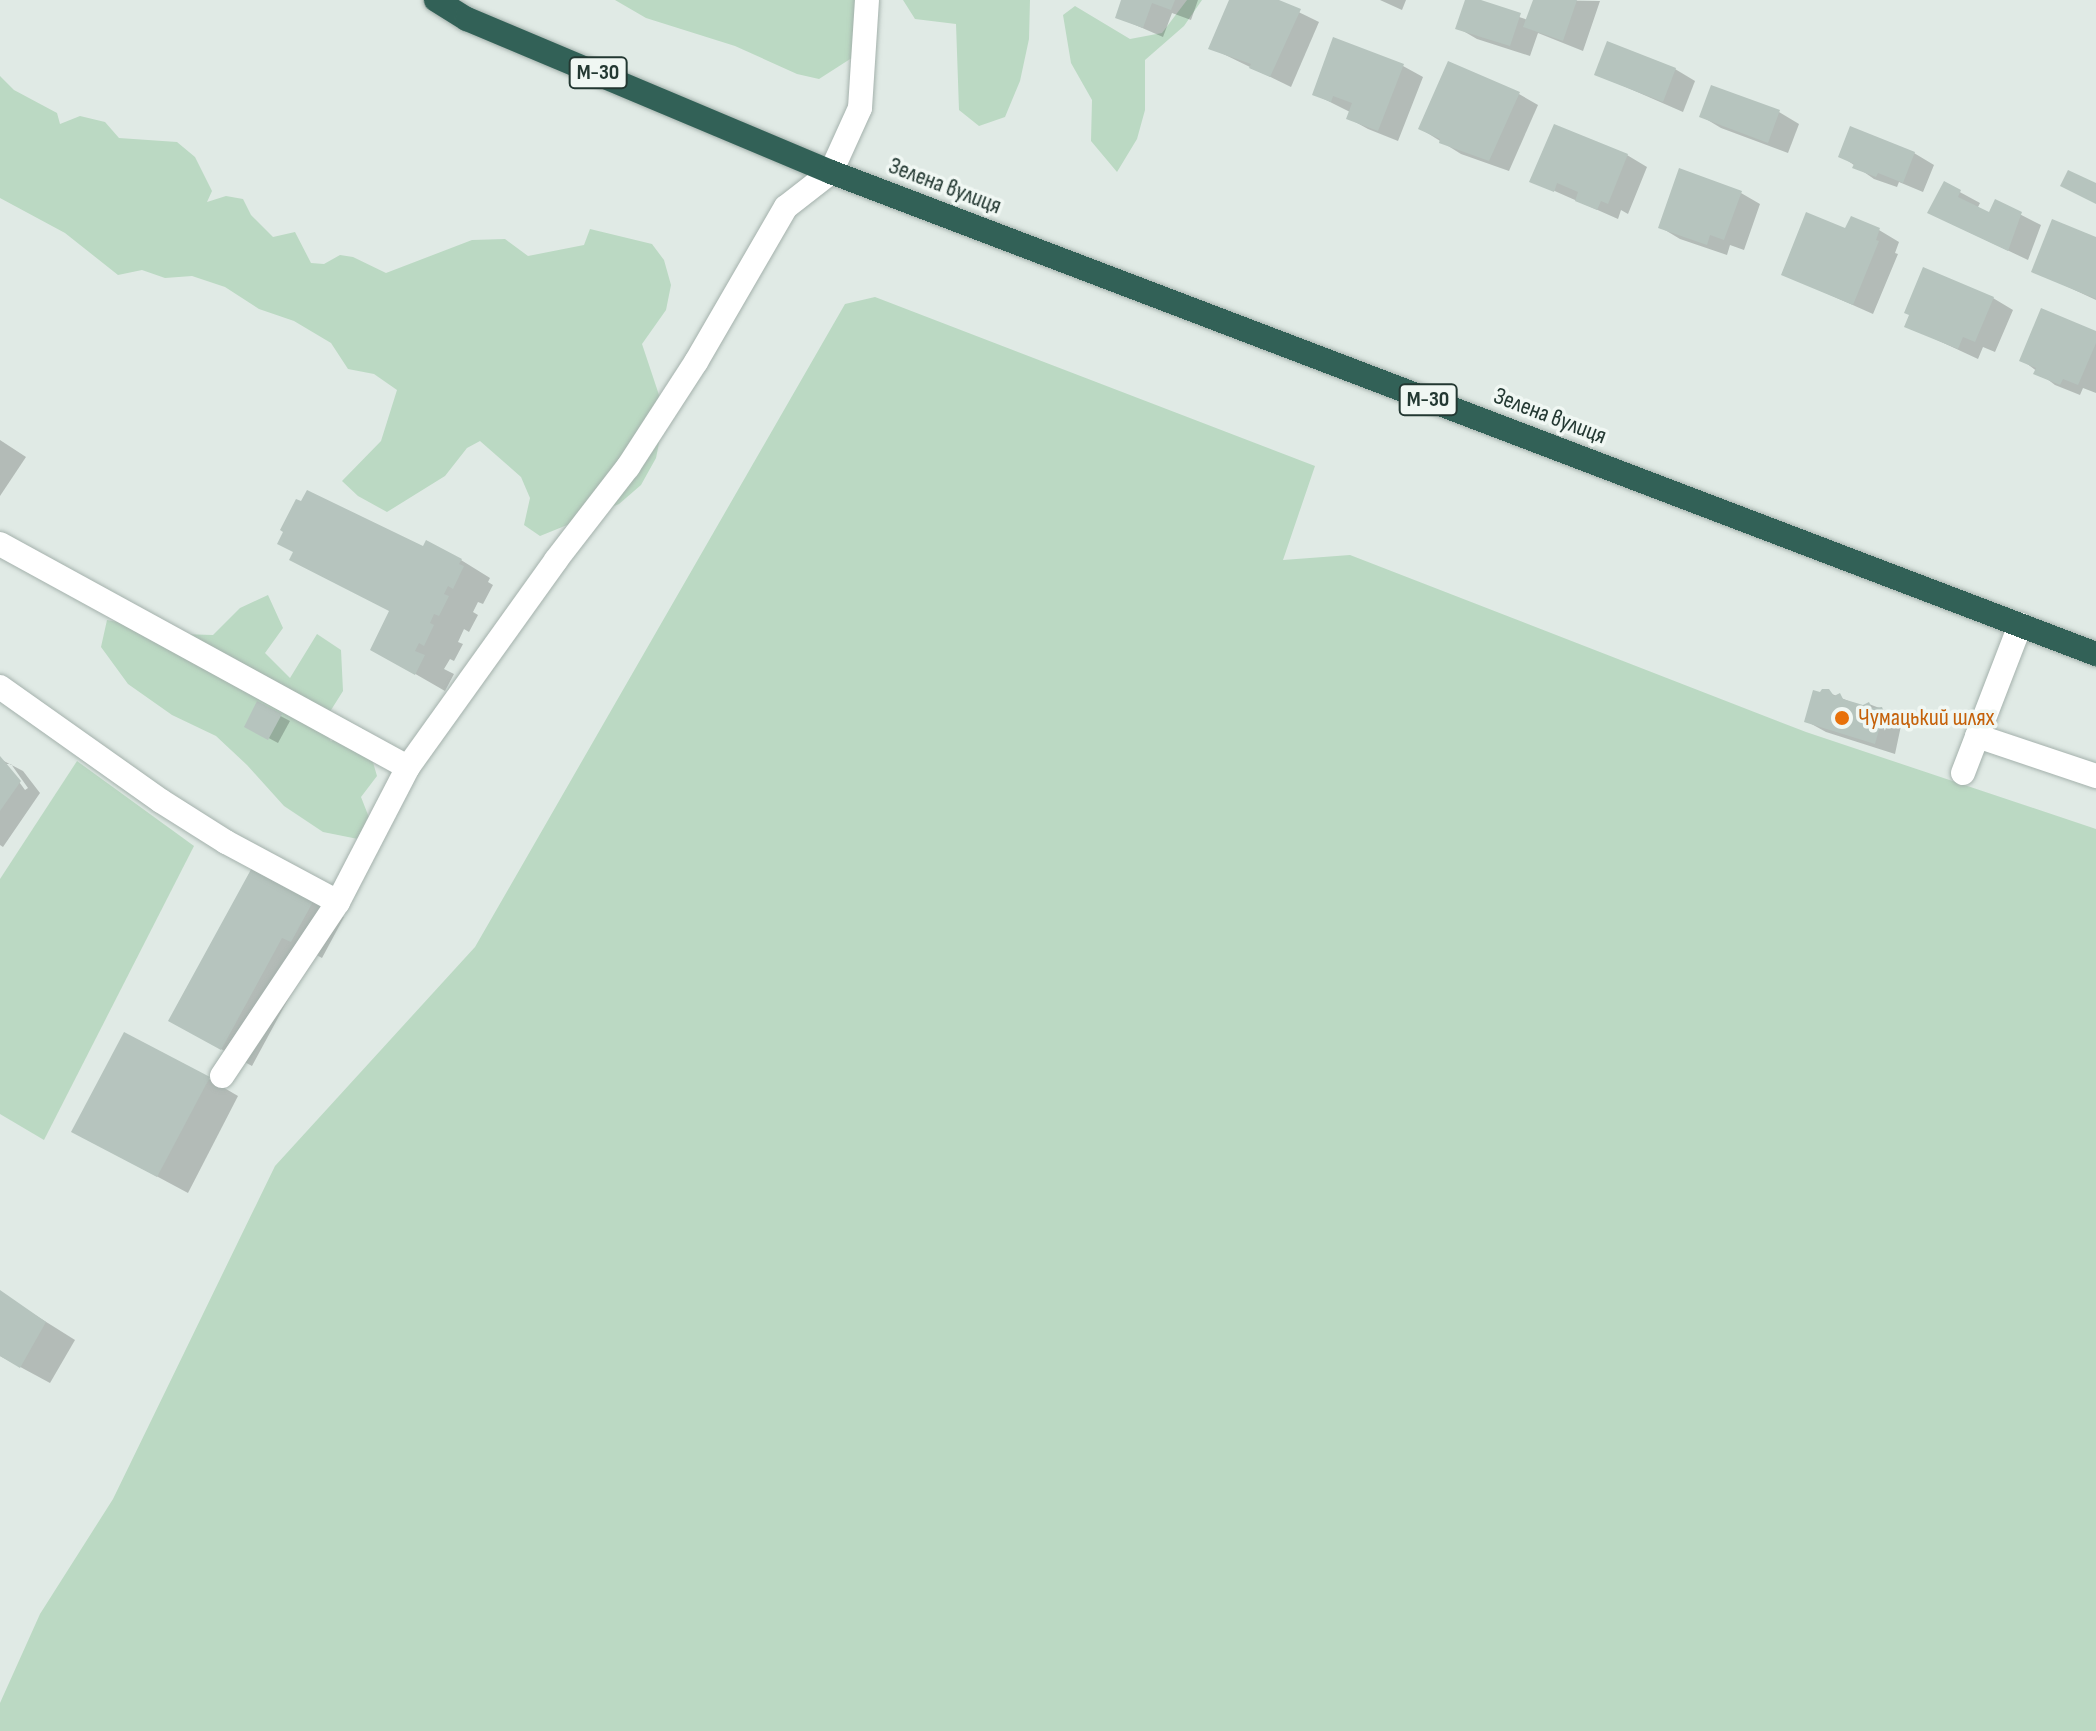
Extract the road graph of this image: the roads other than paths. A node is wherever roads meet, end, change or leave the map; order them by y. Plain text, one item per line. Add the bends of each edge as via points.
1 (436, 0) edge
2 (867, 0) edge
3 (831, 172) junction
4 (0, 544) edge
5 (2020, 625) junction
6 (2096, 654) edge
7 (0, 687) edge
8 (1977, 736) junction
9 (408, 767) junction
10 (1963, 773) dead end
11 (2096, 776) edge
12 (338, 902) junction
13 (222, 1076) dead end

1 - 3 highway, Зелена вулиця / М-30 via 467,19
2 - 3 street via 860,108
3 - 5 highway, Зелена вулиця / М-30
3 - 9 street via 786,207 628,467
4 - 9 street
5 - 6 highway, Зелена вулиця / М-30
5 - 8 street
7 - 12 street via 161,801
8 - 10 street
8 - 11 street
9 - 12 street
12 - 13 street

